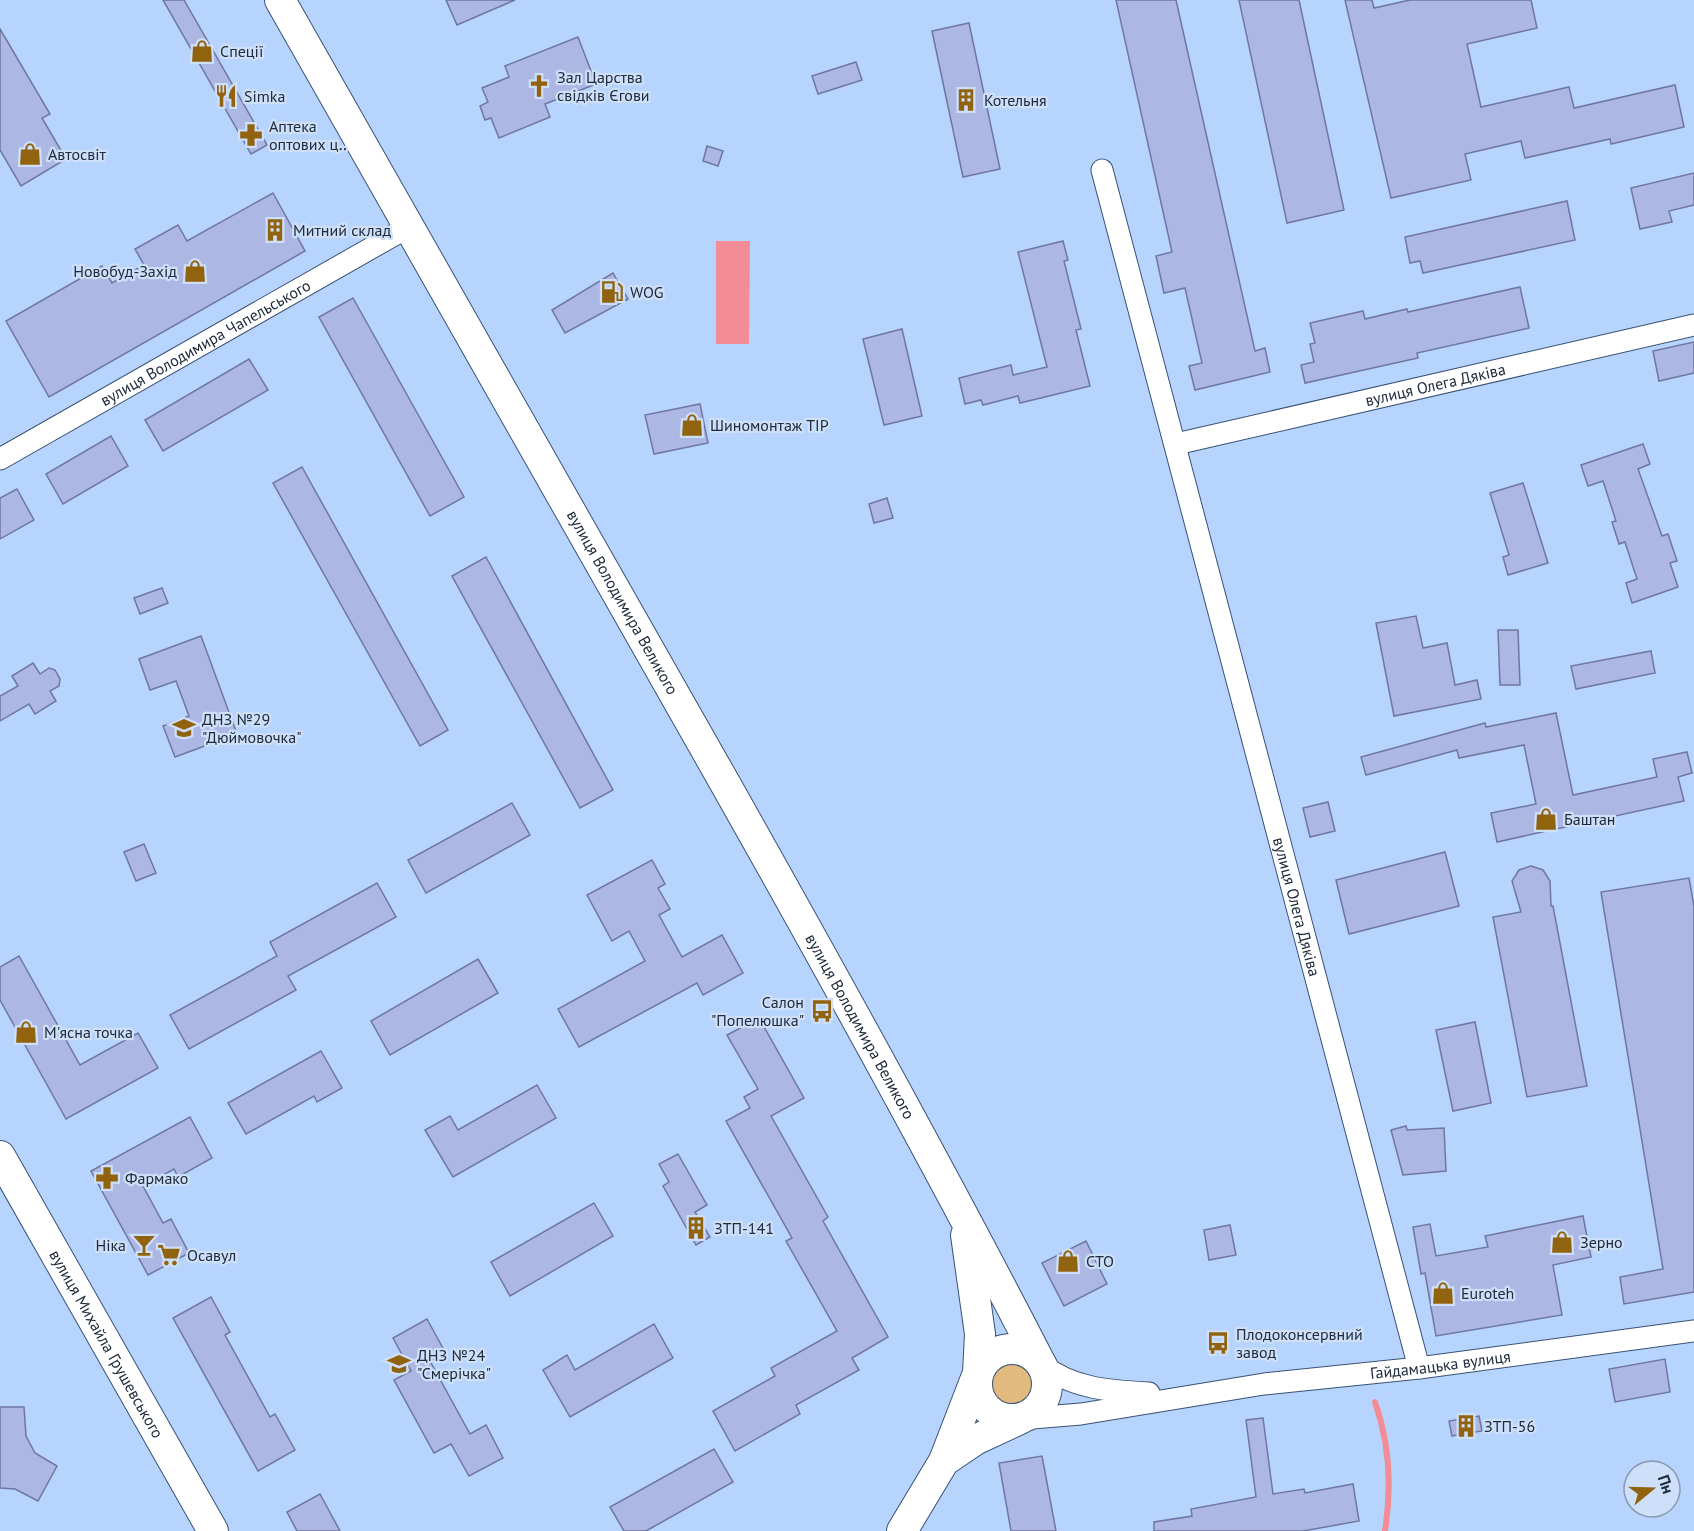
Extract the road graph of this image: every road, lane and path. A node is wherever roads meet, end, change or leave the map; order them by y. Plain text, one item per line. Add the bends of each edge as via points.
1 (280, 0) edge
2 (1102, 170) dead end
3 (410, 226) junction
4 (1694, 325) edge
5 (1176, 444) junction
6 (0, 459) edge
7 (0, 1156) edge
8 (961, 1208) junction
9 (1694, 1331) edge
10 (1041, 1364) junction
11 (1419, 1368) junction
12 (978, 1373) junction
13 (1186, 1396) junction
14 (1020, 1419) junction
15 (944, 1461) junction
16 (213, 1531) edge
17 (902, 1531) edge

1 - 3 street, вулиця Володимира Великого
2 - 5 street, вулиця Олега Дяківа
3 - 6 street, вулиця Володимира Чапельського
3 - 8 street, вулиця Володимира Великого via 817,945
4 - 5 street, вулиця Олега Дяківа
5 - 11 street, вулиця Олега Дяківа
7 - 16 street, вулиця Михайла Грушевського
8 - 10 street, вулиця Володимира Великого
8 - 12 street, вулиця Володимира Великого via 980,1334
9 - 11 street, Гайдамацька вулиця
10 - 12 street via 1024,1351 1005,1349 988,1357
10 - 13 street, Гайдамацька вулиця via 1066,1380 1102,1390
10 - 14 street via 1046,1392 1036,1410
11 - 13 street, Гайдамацька вулиця
12 - 14 street via 982,1403 998,1416
12 - 15 street, вулиця Володимира Великого
13 - 14 street, Гайдамацька вулиця via 1081,1414
14 - 15 street, вулиця Володимира Великого via 975,1440
15 - 17 street, вулиця Володимира Великого

